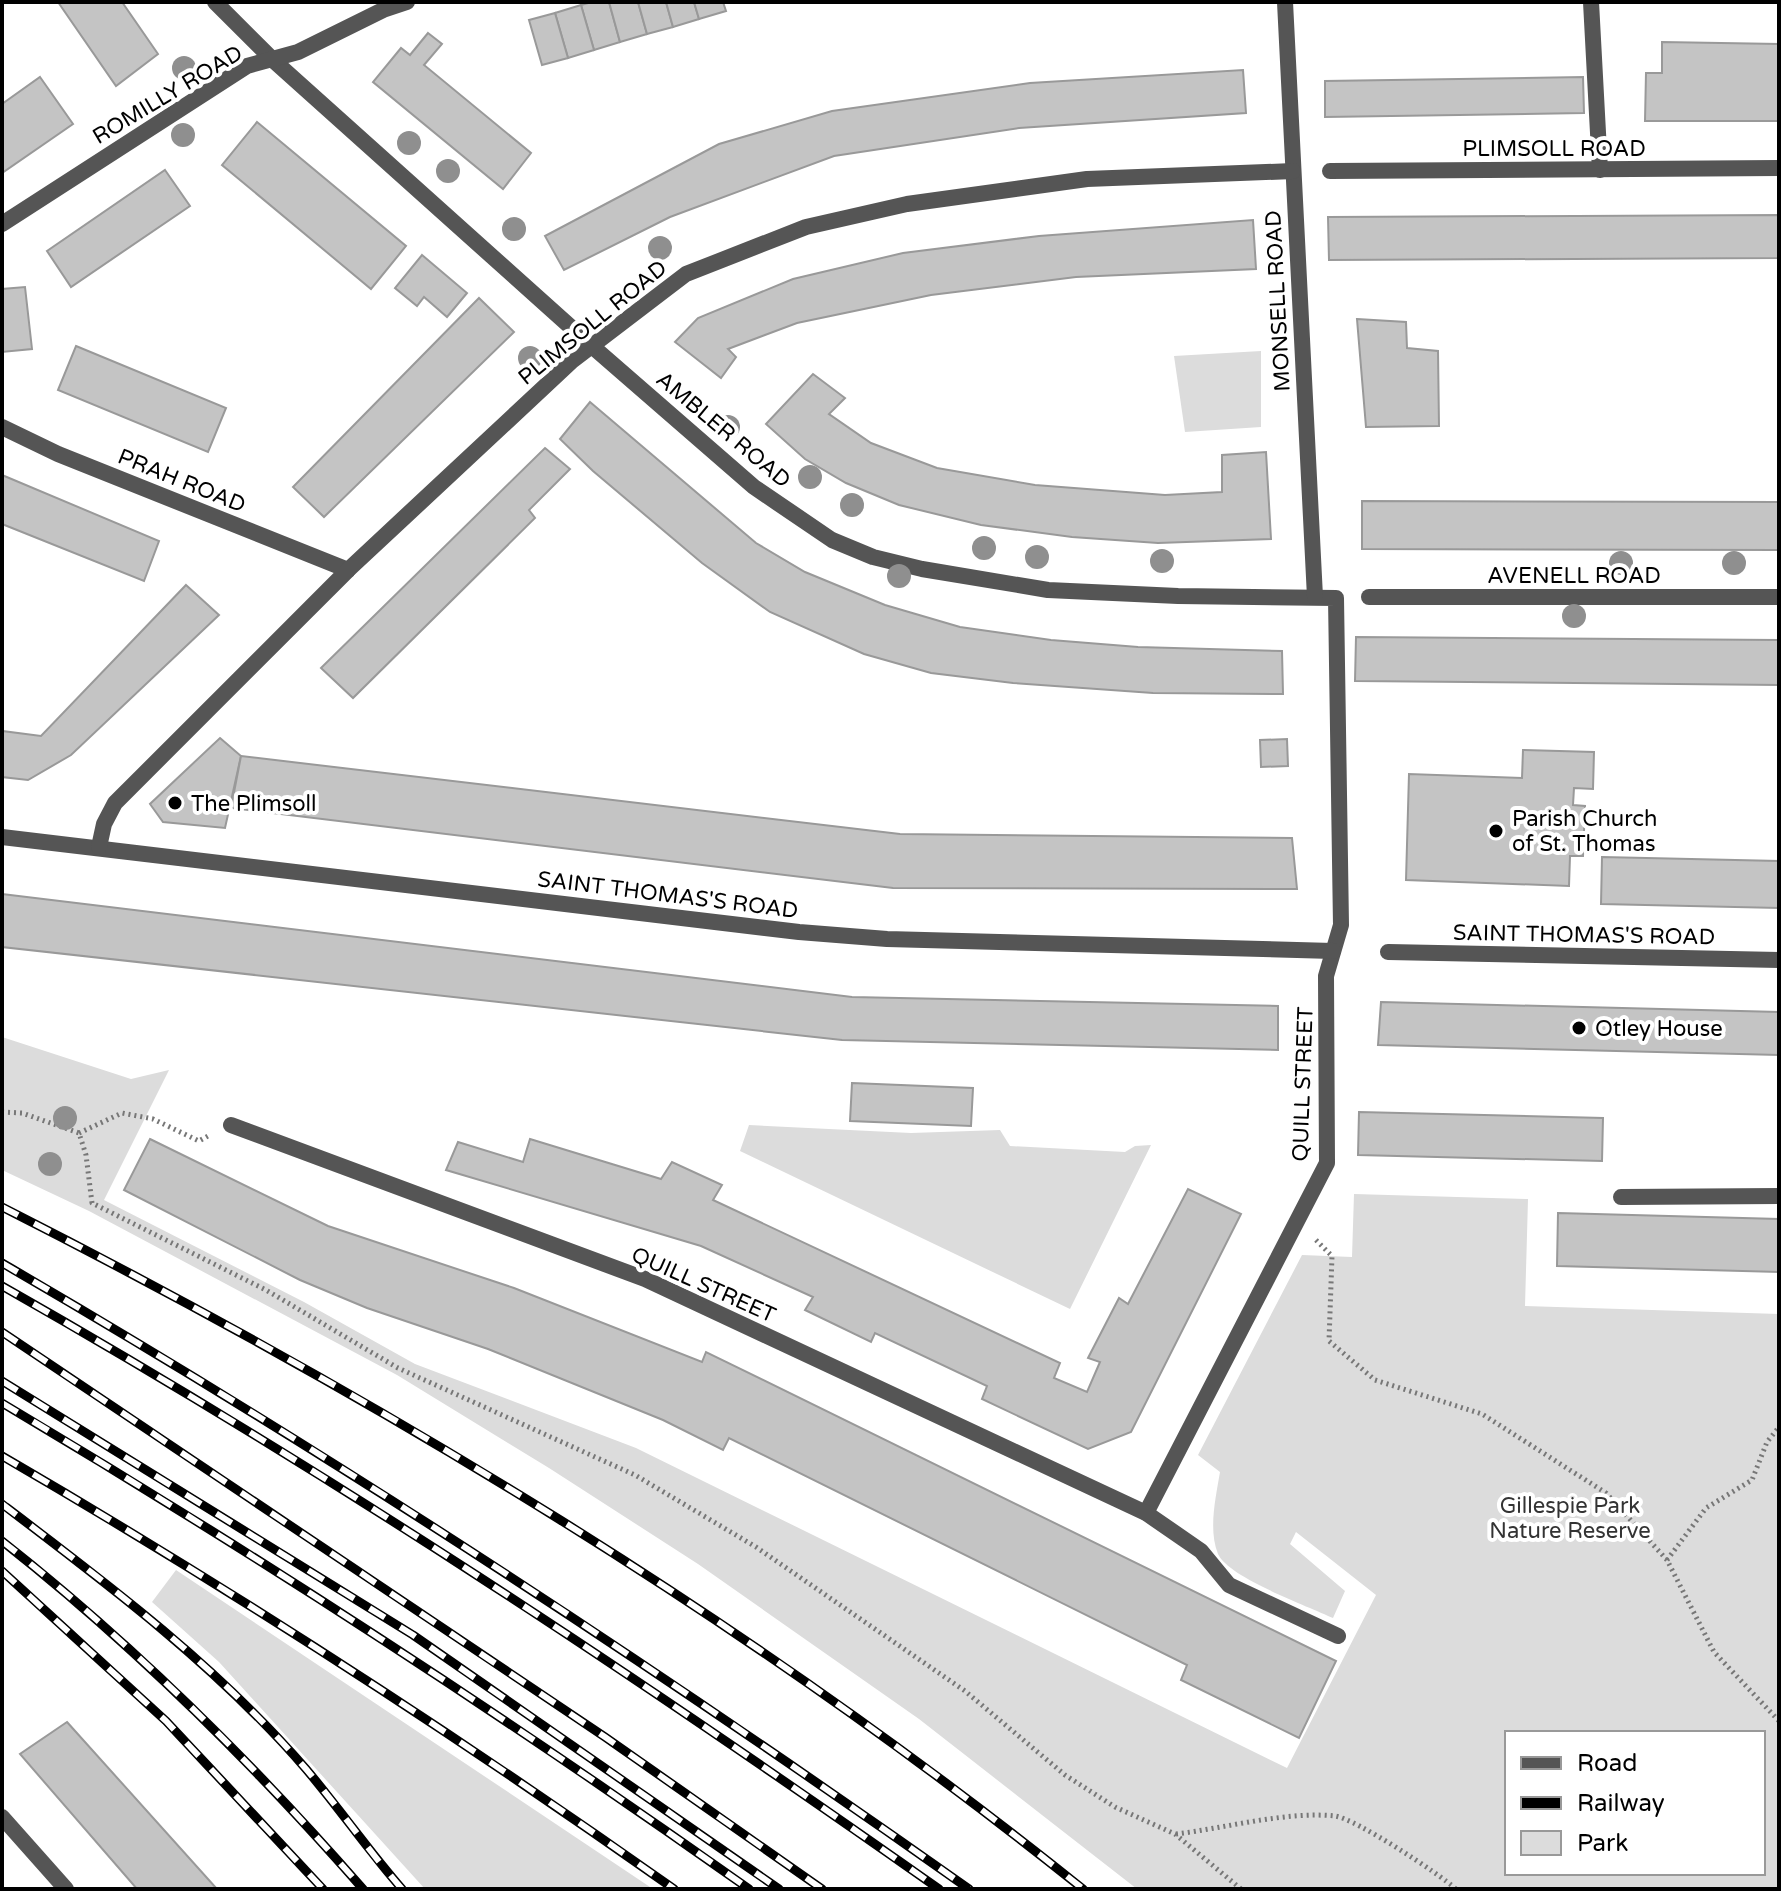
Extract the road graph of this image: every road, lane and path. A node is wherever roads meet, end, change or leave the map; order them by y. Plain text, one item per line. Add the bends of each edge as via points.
1 (215, 2) edge
2 (407, 2) edge
3 (1285, 2) edge
4 (1591, 2) edge
5 (273, 60) junction
6 (1779, 168) edge
7 (1600, 170) junction
8 (1293, 171) junction
9 (1330, 171) dead end
10 (2, 224) edge
11 (593, 347) junction
12 (2, 427) edge
13 (348, 570) junction
14 (1315, 597) junction
15 (1369, 597) dead end
16 (1779, 597) edge
17 (2, 837) edge
18 (99, 847) junction
19 (1333, 951) junction
20 (1388, 952) dead end
21 (1779, 960) edge
22 (2, 1112) edge
23 (231, 1125) joint
24 (79, 1133) junction
25 (1779, 1196) edge
26 (1621, 1197) dead end
27 (1298, 1222) junction
28 (1779, 1427) edge
29 (1146, 1513) junction
30 (1667, 1560) junction
31 (1338, 1636) dead end
32 (1779, 1721) edge
33 (2, 1817) edge
34 (1175, 1834) junction
35 (66, 1889) edge
36 (1241, 1889) edge
37 (1456, 1889) edge

1 - 5 street, AMBLER ROAD
2 - 5 street, ROMILLY ROAD
3 - 8 street, MONSELL ROAD
4 - 7 street
5 - 10 street, ROMILLY ROAD via 247,66
5 - 11 street, AMBLER ROAD
6 - 7 street, PLIMSOLL ROAD
7 - 9 street, PLIMSOLL ROAD
8 - 11 street, PLIMSOLL ROAD via 1087,179 907,204 806,227 686,274
8 - 14 street, MONSELL ROAD
11 - 13 street, PLIMSOLL ROAD
11 - 14 street, AMBLER ROAD via 754,487 832,540 873,557 1048,590
12 - 13 street, PRAH ROAD
13 - 18 street, PLIMSOLL ROAD via 115,803
14 - 19 street, AMBLER ROAD via 1336,598 1341,925
15 - 16 street, AVENELL ROAD
17 - 18 street, SAINT THOMAS'S ROAD
18 - 19 street, SAINT THOMAS'S ROAD via 799,932
19 - 27 street, QUILL STREET via 1326,976 1327,1163
20 - 21 street, SAINT THOMAS'S ROAD
22 - 24 path via 22,1113
23 - 24 path via 199,1141 153,1119 122,1113
23 - 29 street, QUILL STREET via 645,1279
24 - 34 path via 92,1203 266,1290 398,1368 635,1475 756,1547 965,1691 1065,1775 1115,1807
25 - 26 street
27 - 29 street, QUILL STREET
27 - 30 path via 1332,1256 1329,1341 1375,1380 1482,1414 1606,1493
28 - 30 path via 1752,1480 1706,1508
29 - 31 street, QUILL STREET via 1201,1551 1229,1585
30 - 32 path via 1714,1652
33 - 35 street
34 - 36 path
34 - 37 path via 1293,1817 1339,1816 1438,1873

